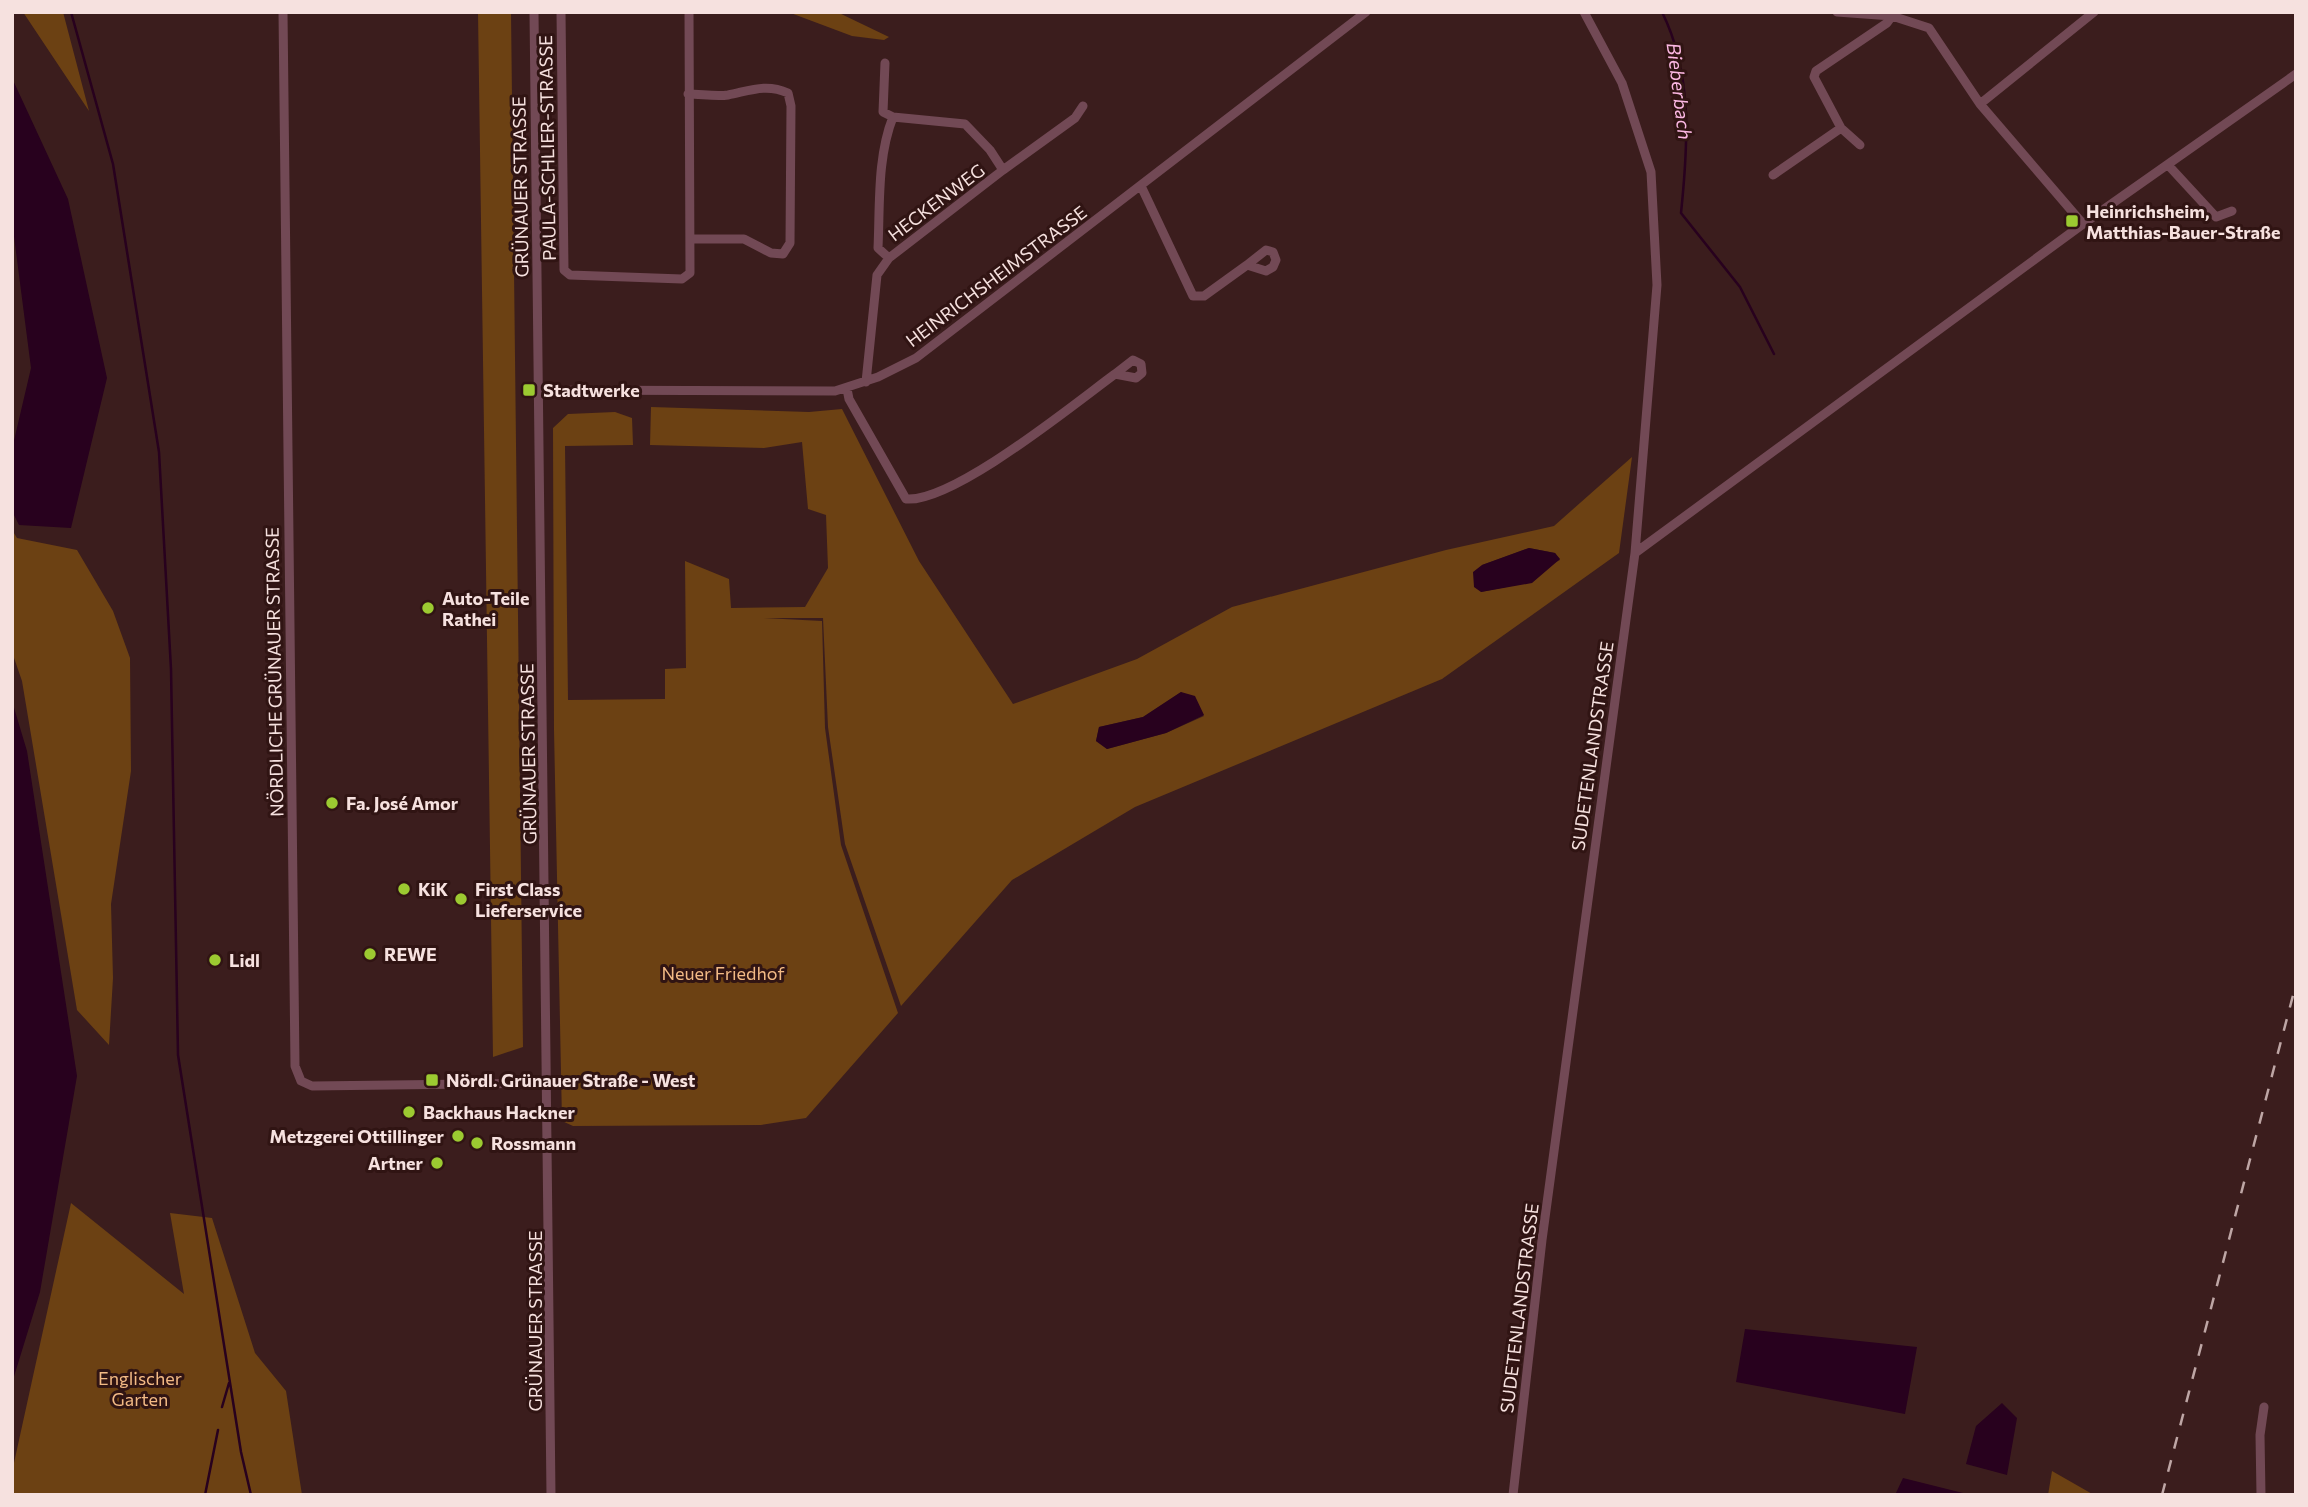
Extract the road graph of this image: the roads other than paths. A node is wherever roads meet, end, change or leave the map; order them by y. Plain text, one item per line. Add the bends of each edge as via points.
1 (283, 12) edge
2 (534, 12) edge
3 (561, 12) edge
4 (689, 12) edge
5 (1366, 12) edge
6 (1584, 12) edge
7 (1836, 12) edge
8 (2094, 12) edge
9 (1892, 16) junction
10 (885, 63) dead end
11 (2296, 74) edge
12 (688, 94) junction
13 (1980, 104) junction
14 (1083, 106) dead end
15 (893, 117) junction
16 (1841, 128) junction
17 (1860, 145) dead end
18 (2168, 166) junction
19 (1003, 170) junction
20 (1773, 175) dead end
21 (1142, 186) junction
22 (2232, 211) dead end
23 (2083, 224) junction
24 (691, 239) junction
25 (889, 258) junction
26 (1247, 264) dead end
27 (1115, 374) dead end
28 (866, 382) junction
29 (847, 389) junction
30 (539, 390) junction
31 (1634, 553) junction
32 (548, 1083) junction
33 (2264, 1407) dead end
34 (551, 1495) edge
35 (1513, 1495) edge
36 (2261, 1495) edge

1 - 32 street, NÖRDLICHE GRÜNAUER STRASSE via 295,1066 301,1081 312,1086
2 - 30 street, GRÜNAUER STRASSE
3 - 24 street, PAULA-SCHLIER-STRASSE via 564,271 570,275 682,279 691,273
4 - 12 street, PAULA-SCHLIER-STRASSE
5 - 21 street, HEINRICHSHEIMSTRASSE
6 - 31 street, SUDETENLANDSTRASSE via 1622,83 1647,160 1654,199 1657,285 1653,356
7 - 9 street
8 - 13 street
9 - 13 street via 1929,29
9 - 16 street via 1816,71 1814,77
10 - 15 street via 883,112
11 - 18 street
12 - 24 street, PAULA-SCHLIER-STRASSE
12 - 24 street via 780,89 788,93 792,106 790,243 783,254 744,239
13 - 23 street
14 - 19 street, HECKENWEG via 1075,118
15 - 19 street, HECKENWEG via 965,124
15 - 25 street, HECKENWEG via 883,167 878,248
16 - 17 street
16 - 20 street
18 - 22 street via 2216,217
18 - 23 street
19 - 25 street, HECKENWEG
21 - 26 street via 1193,296 1204,296
21 - 28 street, HEINRICHSHEIMSTRASSE via 916,358
23 - 31 street
25 - 28 street, HECKENWEG via 877,275
27 - 29 street via 995,460 947,488 914,500 906,499
28 - 29 street, HEINRICHSHEIMSTRASSE
29 - 30 street, HEINRICHSHEIMSTRASSE
30 - 32 street, GRÜNAUER STRASSE
31 - 35 street, SUDETENLANDSTRASSE via 1542,1240
32 - 34 street, GRÜNAUER STRASSE
33 - 36 street

